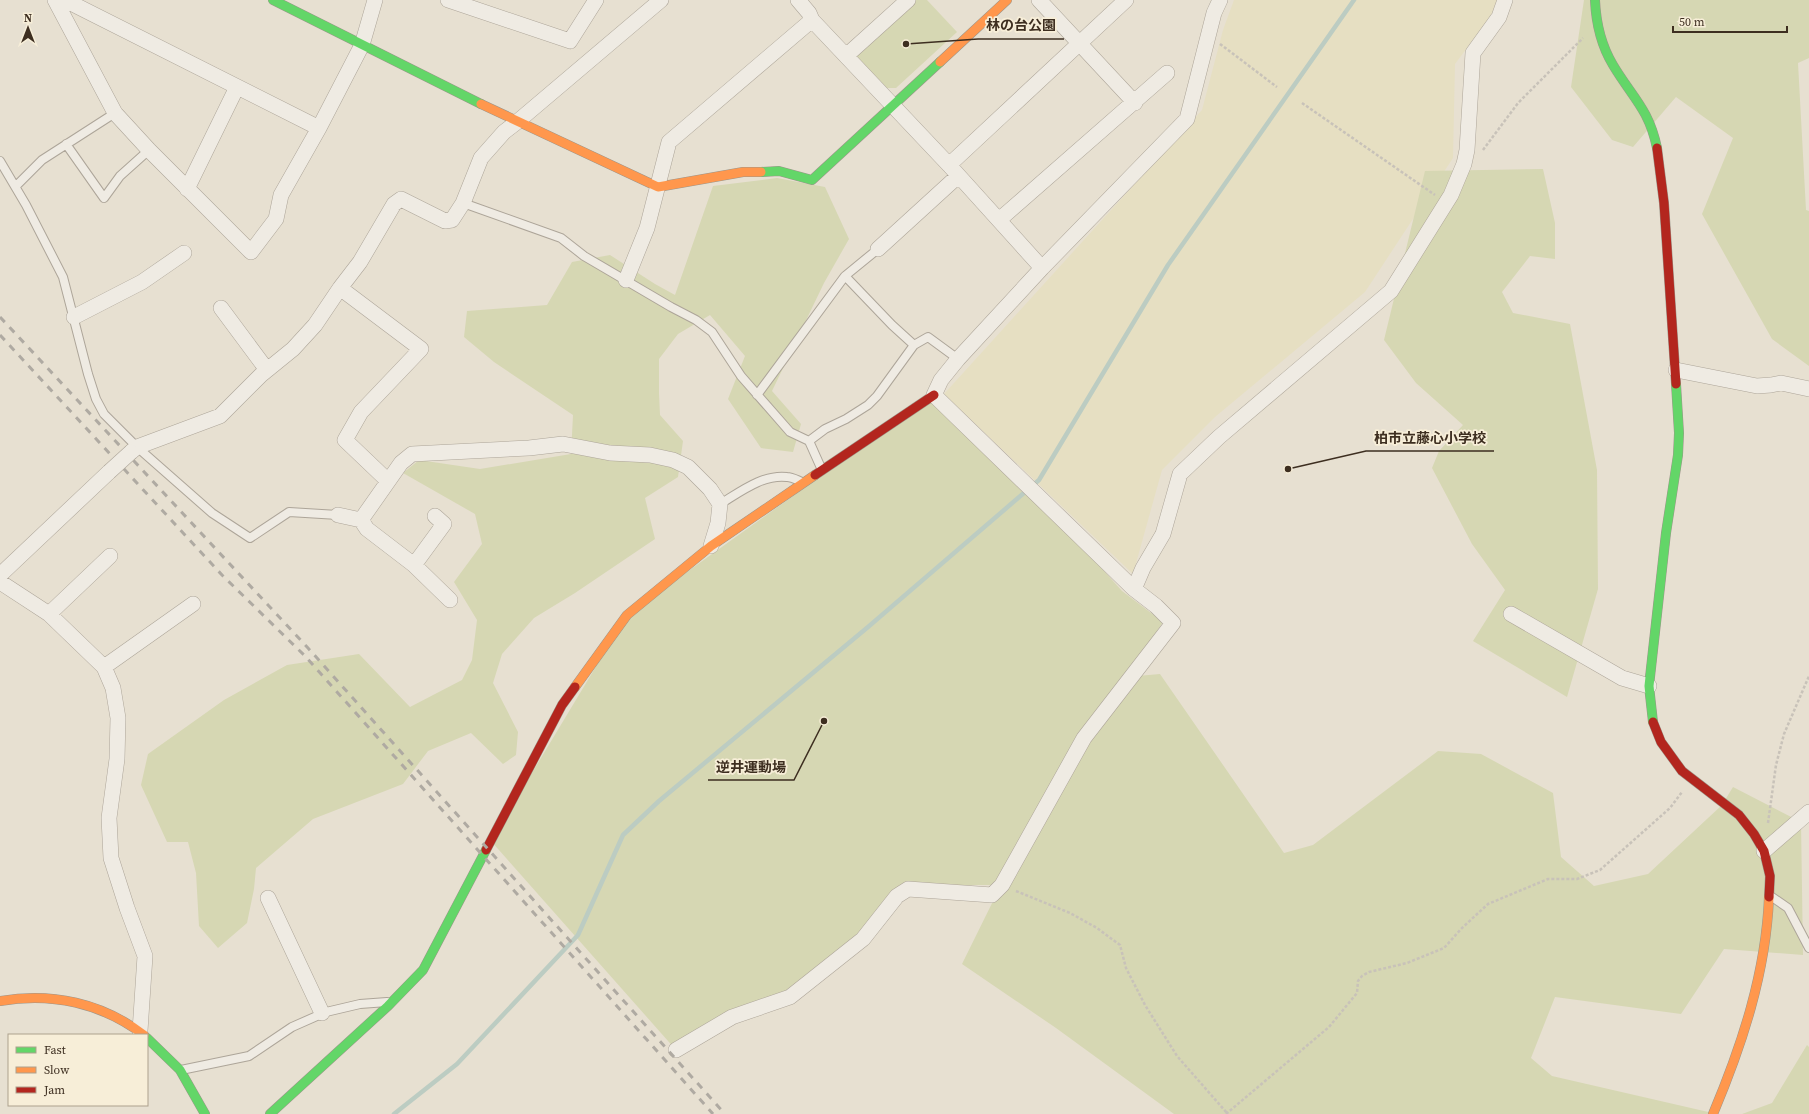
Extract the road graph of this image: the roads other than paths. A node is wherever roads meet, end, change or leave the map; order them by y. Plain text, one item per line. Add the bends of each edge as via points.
1 (55, 0) edge
2 (65, 0) edge
3 (273, 0) edge
4 (375, 0) edge
5 (448, 0) edge
6 (661, 0) edge
7 (798, 0) edge
8 (908, 0) edge
9 (1007, 0) edge
10 (1039, 0) edge
11 (1126, 0) edge
12 (1220, 0) edge
13 (1505, 0) edge
14 (1595, 0) edge
15 (595, 1) edge
16 (812, 20) junction
17 (1079, 43) junction
18 (362, 45) junction
19 (846, 56) junction
20 (1167, 73) dead end
21 (237, 86) junction
22 (1135, 103) junction
23 (893, 106) junction
24 (115, 112) junction
25 (517, 122) junction
26 (319, 128) junction
27 (66, 144) junction
28 (149, 150) junction
29 (0, 161) edge
30 (948, 164) junction
31 (958, 176) junction
32 (16, 186) junction
33 (187, 188) junction
34 (658, 188) junction
35 (463, 203) junction
36 (999, 220) junction
37 (878, 249) joint
38 (184, 253) dead end
39 (1042, 268) junction
40 (845, 276) junction
41 (626, 280) junction
42 (340, 288) junction
43 (221, 308) dead end
44 (74, 317) junction
45 (914, 345) junction
46 (958, 359) junction
47 (267, 370) junction
48 (1676, 370) junction
49 (1809, 390) edge
50 (756, 395) junction
51 (934, 395) junction
52 (809, 441) junction
53 (134, 449) junction
54 (822, 470) junction
55 (388, 481) junction
56 (804, 483) junction
57 (720, 504) junction
58 (338, 515) joint
59 (435, 516) dead end
60 (361, 520) junction
61 (711, 546) junction
62 (110, 556) dead end
63 (414, 565) junction
64 (0, 575) edge
65 (0, 582) edge
66 (1134, 589) junction
67 (450, 600) dead end
68 (193, 604) dead end
69 (49, 614) junction
70 (1511, 614) dead end
71 (104, 667) junction
72 (1649, 686) junction
73 (1809, 812) edge
74 (1764, 851) junction
75 (1770, 895) junction
76 (268, 898) dead end
77 (1809, 948) edge
78 (0, 1001) edge
79 (392, 1001) junction
80 (322, 1013) junction
81 (142, 1034) edge
82 (144, 1034) edge
83 (148, 1039) edge
84 (676, 1050) dead end
85 (180, 1070) junction
86 (205, 1114) edge
87 (270, 1114) edge
88 (1713, 1114) edge

1 - 24 street
2 - 21 street
3 - 18 street
4 - 18 street
5 - 15 street via 570,41
6 - 25 street
7 - 16 street
8 - 19 street
9 - 23 street
10 - 17 street
11 - 17 street
12 - 39 street via 1214,13 1187,119
13 - 66 street via 1499,17 1473,53 1467,150 1451,195 1390,291 1225,432 1180,474 1163,534
14 - 48 street via 1599,33 1612,64 1648,116 1659,153
16 - 19 street
16 - 34 street via 669,142
17 - 22 street
17 - 30 street
18 - 25 street
18 - 26 street
19 - 23 street
20 - 22 street
21 - 26 street
21 - 33 street
22 - 36 street
23 - 30 street
23 - 34 street via 812,180 779,171 743,172
24 - 27 lane
24 - 28 street
25 - 34 street
25 - 35 street via 504,132 482,158
26 - 33 street via 281,195 276,218 251,252
27 - 28 lane via 104,198 120,176
27 - 32 lane via 42,160
28 - 33 street
29 - 32 lane
30 - 31 street
31 - 36 street
31 - 37 street
32 - 44 lane via 60,270
34 - 41 street via 647,228
35 - 41 lane via 561,238 584,256
35 - 42 street via 452,220 445,221 401,199 394,204 360,262
36 - 39 street
37 - 40 lane
38 - 44 street via 142,282
39 - 46 street
40 - 45 lane
40 - 50 lane
41 - 50 lane via 712,332
42 - 47 street via 315,325
42 - 55 street via 421,349 361,412 345,440
43 - 47 street
44 - 53 lane via 96,399 104,414
45 - 46 lane via 928,337
45 - 52 lane via 868,405
46 - 51 street via 941,380
47 - 53 street via 220,416
48 - 49 street via 1757,386 1781,383
48 - 72 street via 1678,455 1665,540
50 - 52 lane via 790,432
51 - 54 street
51 - 66 street
52 - 54 lane
53 - 58 lane via 212,513 250,538 289,512
53 - 64 street, bridge
54 - 56 street
55 - 57 street via 401,463 412,454 563,444 610,452 650,454 673,460 688,467 710,489
55 - 60 street
56 - 57 lane via 788,477 772,477 748,487
56 - 61 street
57 - 61 street via 718,523
58 - 60 street
59 - 63 street via 444,524
60 - 63 street via 367,529
61 - 79 street via 627,615 562,705 424,970
62 - 69 street
63 - 67 street
65 - 69 street
66 - 84 street via 1173,623 1084,738 1002,885 992,895 908,890 897,896 863,939 790,997 732,1017
68 - 71 street
69 - 71 street
70 - 72 street via 1622,678
71 - 82 street via 113,688 118,718 117,759 109,818 111,858 145,956
72 - 74 street via 1652,718 1661,742 1691,780 1738,816 1754,834
73 - 74 street
74 - 75 street via 1770,876
75 - 77 lane via 1788,908
75 - 88 street via 1768,926 1753,1003 1731,1071
76 - 80 street
78 - 81 street via 53,998 84,1004 112,1015
79 - 80 lane via 360,1004
79 - 87 street
80 - 85 lane via 292,1027 248,1056
83 - 85 street
85 - 86 street

